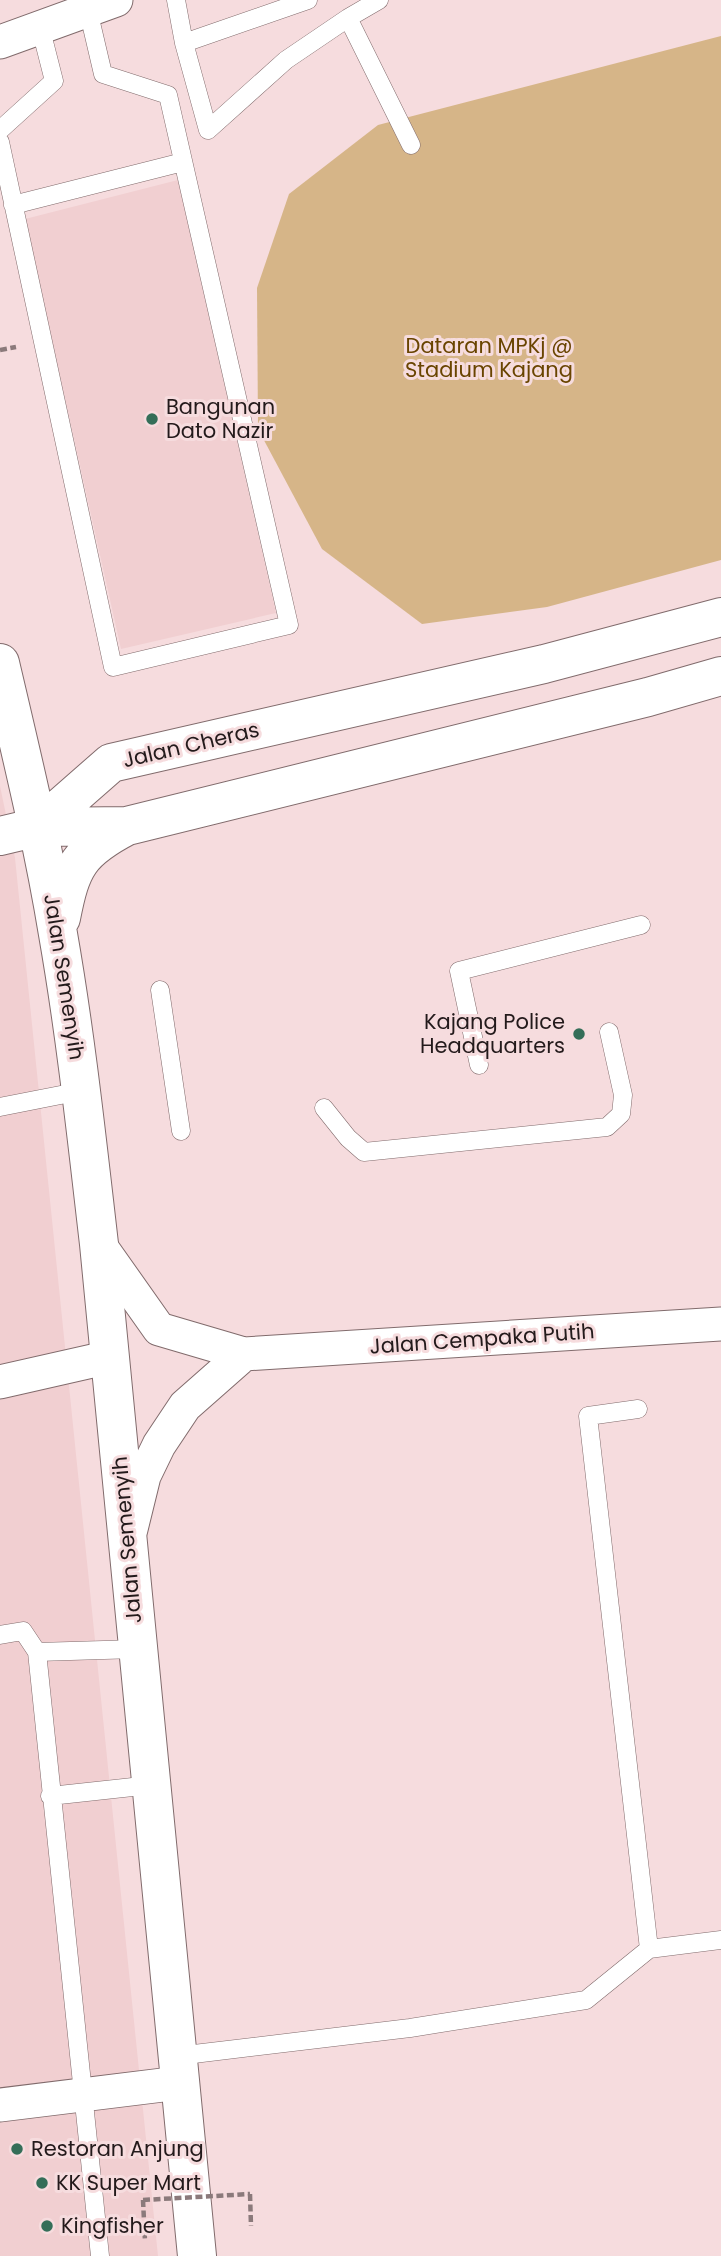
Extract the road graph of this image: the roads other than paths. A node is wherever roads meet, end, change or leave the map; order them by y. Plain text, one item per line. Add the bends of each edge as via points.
1 (176, 0) edge
2 (308, 0) edge
3 (379, 0) edge
4 (102, 5) edge
5 (348, 18) junction
6 (40, 26) junction
7 (2, 40) edge
8 (184, 43) junction
9 (0, 130) edge
10 (0, 142) edge
11 (411, 145) dead end
12 (183, 162) junction
13 (13, 205) junction
14 (721, 617) edge
15 (0, 663) edge
16 (721, 676) edge
17 (127, 826) junction
18 (38, 827) junction
19 (0, 836) edge
20 (641, 925) dead end
21 (58, 933) junction
22 (160, 990) dead end
23 (609, 1032) dead end
24 (480, 1065) dead end
25 (81, 1091) junction
26 (0, 1107) edge
27 (324, 1108) dead end
28 (181, 1131) dead end
29 (99, 1244) junction
30 (721, 1324) edge
31 (243, 1354) junction
32 (110, 1357) junction
33 (0, 1382) edge
34 (638, 1409) dead end
35 (128, 1543) junction
36 (0, 1636) edge
37 (137, 1649) junction
38 (37, 1652) junction
39 (150, 1785) junction
40 (50, 1796) junction
41 (721, 1940) edge
42 (649, 1949) junction
43 (178, 2070) junction
44 (82, 2093) junction
45 (0, 2105) edge
46 (100, 2256) edge
47 (197, 2256) edge

1 - 8 lane
2 - 8 lane
3 - 5 lane
4 - 6 street
4 - 12 lane via 103,74 168,95
5 - 8 lane via 286,60 208,130
5 - 11 lane
6 - 7 street
6 - 9 lane via 54,81
10 - 13 lane
12 - 13 lane
12 - 13 lane via 289,625 113,667
14 - 18 main road, Jalan Cheras via 544,664 111,763
15 - 18 main road, Jalan Semenyih
16 - 17 main road
17 - 18 main road
17 - 21 main road via 99,841 73,870
18 - 19 main road
18 - 21 main road, Jalan Semenyih
20 - 24 lane via 459,971
21 - 25 main road, Jalan Semenyih
22 - 28 lane
23 - 27 lane via 623,1095 621,1114 607,1127 364,1152
25 - 26 lane
25 - 29 main road, Jalan Semenyih
29 - 31 street, Jalan Cempaka Putih via 159,1329
29 - 32 main road, Jalan Semenyih
30 - 31 street, Jalan Cempaka Putih
31 - 35 street via 185,1406 159,1445 144,1476
32 - 33 street
32 - 35 main road, Jalan Semenyih
34 - 42 lane via 588,1416
35 - 37 main road, Jalan Semenyih
36 - 38 lane via 23,1631
37 - 38 lane
37 - 39 main road, Jalan Semenyih
38 - 40 lane
39 - 40 lane
39 - 43 main road, Jalan Semenyih
40 - 44 lane
41 - 42 lane
42 - 43 lane via 586,2000 225,2052
43 - 44 street
43 - 47 main road, Jalan Semenyih
44 - 45 street
44 - 46 lane

